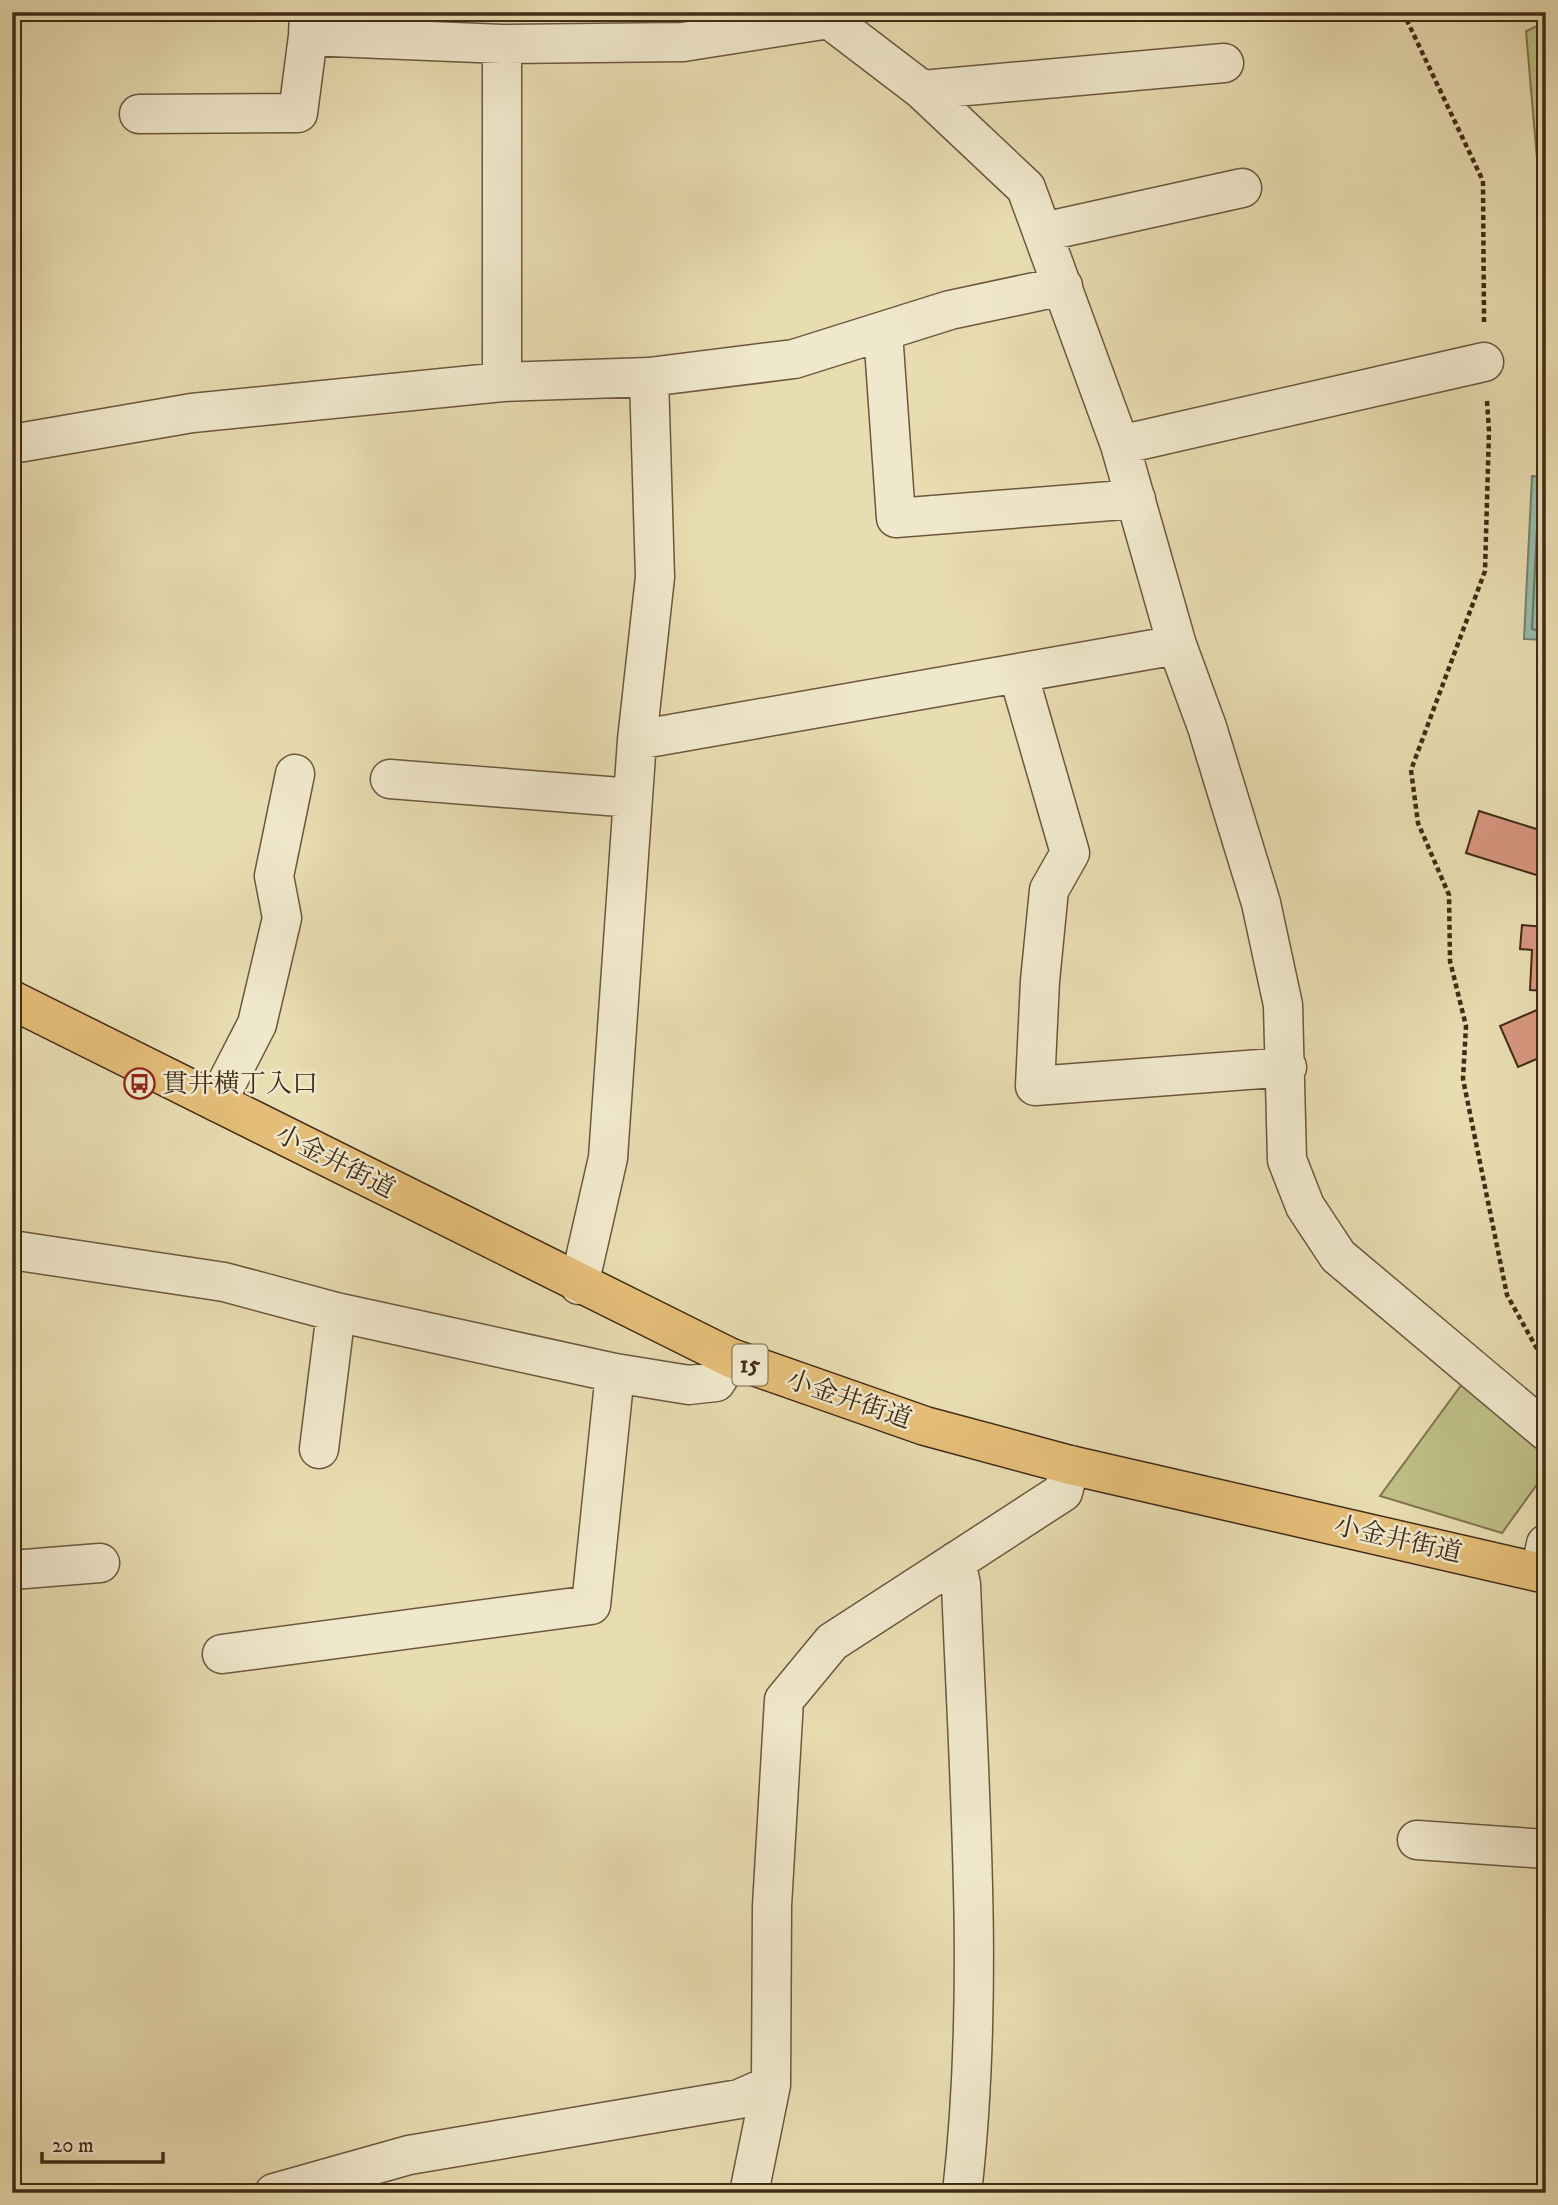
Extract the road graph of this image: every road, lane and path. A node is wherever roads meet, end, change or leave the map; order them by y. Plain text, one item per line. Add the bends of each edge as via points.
1 (1403, 12) edge
2 (309, 24) edge
3 (502, 44) junction
4 (1224, 63) dead end
5 (922, 90) junction
6 (139, 114) dead end
7 (1242, 188) dead end
8 (1043, 232) junction
9 (1063, 286) junction
10 (883, 332) junction
11 (1484, 362) junction
12 (649, 377) junction
13 (502, 382) junction
14 (12, 444) edge
15 (1120, 445) junction
16 (1136, 499) junction
17 (1177, 645) junction
18 (1018, 673) junction
19 (637, 740) junction
20 (295, 774) dead end
21 (390, 779) dead end
22 (633, 798) junction
23 (12, 1000) edge
24 (1287, 1067) junction
25 (218, 1102) junction
26 (12, 1250) edge
27 (579, 1285) junction
28 (336, 1312) junction
29 (731, 1358) junction
30 (1546, 1365) edge
31 (615, 1373) junction
32 (1546, 1431) edge
33 (319, 1449) dead end
34 (1070, 1465) junction
35 (956, 1562) junction
36 (100, 1563) dead end
37 (1544, 1563) edge
38 (12, 1570) edge
39 (222, 1654) dead end
40 (1418, 1840) dead end
41 (1546, 1849) edge
42 (771, 2085) junction
43 (274, 2193) edge
44 (749, 2193) edge
45 (961, 2193) edge

1 - 11 path via 1483,181
2 - 3 street
2 - 6 street via 298,113
3 - 5 street via 683,42 829,19
3 - 13 street
4 - 5 street
5 - 8 street via 1026,188
7 - 8 street
8 - 9 street
9 - 10 street via 950,310
9 - 15 street
10 - 12 street via 794,359
10 - 16 street via 896,517
11 - 15 street
11 - 30 path via 1489,431 1485,571 1411,771 1419,823 1449,895 1450,961 1466,1026 1463,1079 1507,1295
12 - 13 street
12 - 19 street via 655,577
13 - 14 street via 192,413
15 - 16 street
16 - 17 street
17 - 18 street
17 - 24 street via 1208,727 1261,903 1283,1005
18 - 19 street
18 - 24 street via 1070,853 1049,890 1035,1086
19 - 22 street
20 - 25 street via 275,876 282,918 257,1024
21 - 22 street
22 - 27 street via 608,1158
23 - 25 main road, 小金井街道 / 15
24 - 32 street via 1287,1160 1305,1206 1338,1256
25 - 27 main road, 小金井街道 / 15
26 - 28 street via 224,1282
27 - 29 main road, 小金井街道 / 15
28 - 31 street
28 - 33 street
29 - 31 street via 716,1382 689,1384
29 - 34 main road, 小金井街道 / 15 via 925,1426
31 - 39 street via 592,1605
34 - 35 street via 1063,1492
34 - 37 main road, 小金井街道 / 15
35 - 42 street via 832,1642 784,1700 772,1906
35 - 45 street via 961,1584 976,1969
36 - 38 street
40 - 41 street
42 - 43 street via 739,2099 409,2155
42 - 44 street

